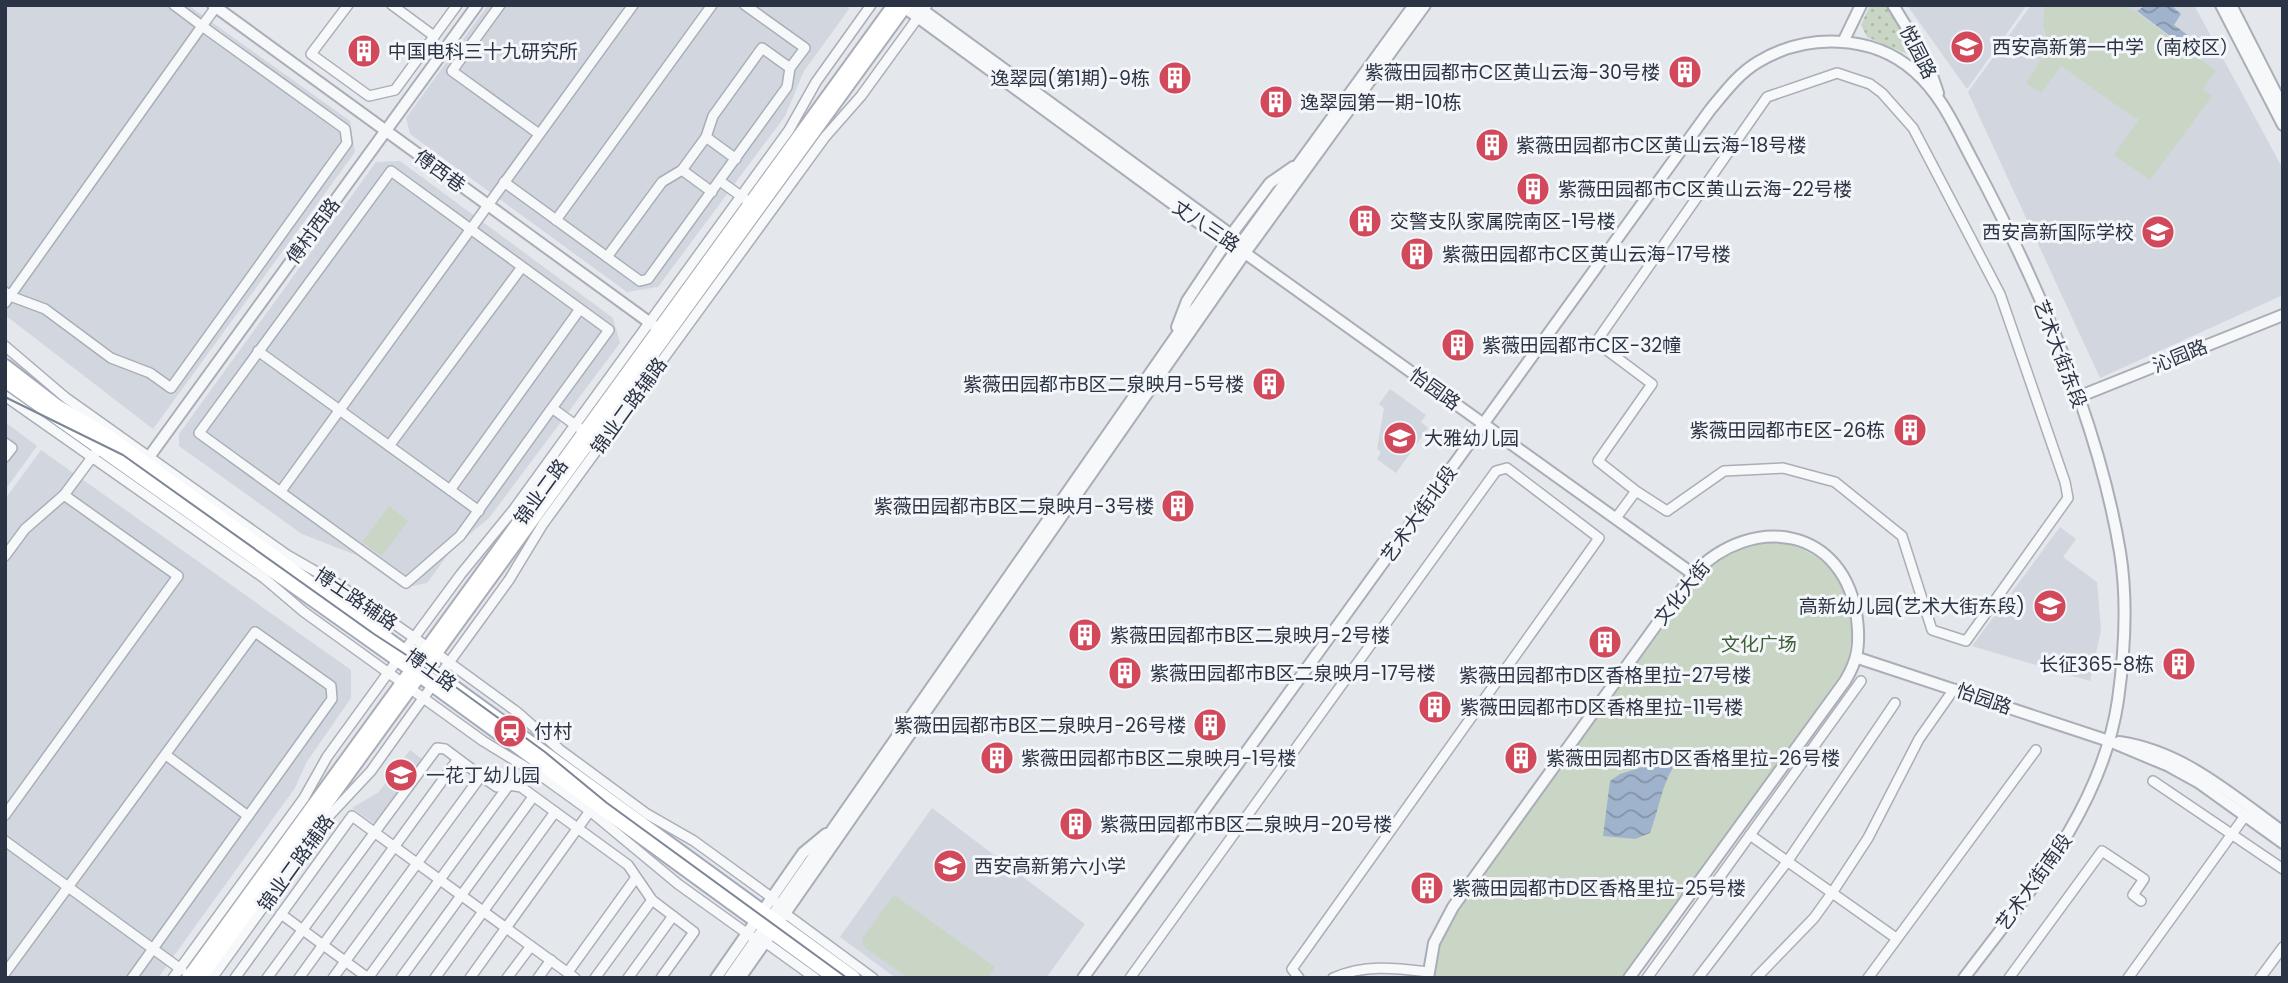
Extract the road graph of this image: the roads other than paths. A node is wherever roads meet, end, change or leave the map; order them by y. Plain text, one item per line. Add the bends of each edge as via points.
1 (174, 5) edge
2 (348, 5) edge
3 (392, 5) edge
4 (457, 5) edge
5 (477, 5) edge
6 (500, 5) edge
7 (633, 5) edge
8 (712, 5) edge
9 (745, 5) edge
10 (871, 5) edge
11 (1414, 5) edge
12 (1425, 5) edge
13 (1861, 5) edge
14 (1893, 5) edge
15 (2221, 5) edge
16 (2231, 5) edge
17 (214, 6) edge
18 (911, 8) edge
19 (202, 26) junction
20 (434, 36) junction
21 (1844, 40) junction
22 (790, 68) junction
23 (1940, 100) junction
24 (2283, 107) edge
25 (2283, 125) edge
26 (385, 131) junction
27 (539, 134) junction
28 (706, 137) junction
29 (736, 159) junction
30 (682, 170) junction
31 (720, 181) junction
32 (504, 182) junction
33 (712, 192) junction
34 (750, 202) junction
35 (488, 206) junction
36 (556, 220) junction
37 (471, 229) junction
38 (1236, 245) junction
39 (607, 257) junction
40 (522, 267) junction
41 (7, 297) edge
42 (580, 309) junction
43 (2283, 315) edge
44 (658, 329) junction
45 (5, 346) edge
46 (258, 351) junction
47 (5, 367) edge
48 (5, 380) edge
49 (5, 396) edge
50 (2078, 397) junction
51 (552, 408) junction
52 (340, 411) junction
53 (1484, 424) junction
54 (584, 431) junction
55 (5, 443) edge
56 (389, 446) junction
57 (96, 452) junction
58 (5, 457) edge
59 (149, 457) junction
60 (450, 490) junction
61 (281, 491) junction
62 (1636, 491) junction
63 (64, 495) junction
64 (479, 511) junction
65 (1616, 518) junction
66 (5, 556) edge
67 (1693, 574) junction
68 (413, 638) junction
69 (432, 650) junction
70 (401, 655) junction
71 (1858, 658) junction
72 (449, 662) junction
73 (419, 668) junction
74 (388, 673) junction
75 (436, 680) junction
76 (1861, 681) dead end
77 (406, 685) junction
78 (1954, 689) junction
79 (424, 698) junction
80 (1895, 703) dead end
81 (2109, 741) junction
82 (2036, 750) dead end
83 (166, 755) junction
84 (458, 759) junction
85 (481, 776) junction
86 (2153, 780) dead end
87 (509, 785) junction
88 (533, 797) junction
89 (590, 811) junction
90 (555, 812) junction
91 (5, 815) edge
92 (248, 816) junction
93 (2245, 816) junction
94 (836, 825) junction
95 (578, 828) junction
96 (374, 832) junction
97 (2283, 832) edge
98 (2233, 834) junction
99 (1750, 835) junction
100 (5, 841) edge
101 (2283, 843) edge
102 (394, 846) junction
103 (1787, 862) junction
104 (417, 863) junction
105 (2283, 869) edge
106 (439, 879) junction
107 (635, 879) junction
108 (69, 887) junction
109 (1832, 893) junction
110 (461, 895) junction
111 (771, 897) junction
112 (652, 900) junction
113 (2141, 901) dead end
114 (484, 911) junction
115 (281, 914) junction
116 (673, 916) junction
117 (767, 924) junction
118 (506, 928) junction
119 (302, 930) junction
120 (1896, 938) junction
121 (323, 945) junction
122 (531, 946) junction
123 (2283, 947) edge
124 (153, 949) junction
125 (551, 960) junction
126 (345, 961) junction
127 (1385, 967) junction
128 (5, 973) edge
129 (1428, 975) edge
130 (190, 976) edge
131 (572, 976) edge
132 (1633, 976) edge
133 (1084, 977) edge
134 (132, 978) edge
135 (173, 978) edge
136 (212, 978) edge
137 (235, 978) edge
138 (267, 978) edge
139 (299, 978) edge
140 (333, 978) edge
141 (368, 978) edge
142 (401, 978) edge
143 (435, 978) edge
144 (470, 978) edge
145 (507, 978) edge
146 (538, 978) edge
147 (595, 978) edge
148 (628, 978) edge
149 (661, 978) edge
150 (716, 978) edge
151 (729, 978) edge
152 (740, 978) edge
153 (815, 978) edge
154 (836, 978) edge
155 (853, 978) edge
156 (873, 978) edge
157 (1130, 978) edge
158 (1300, 978) edge
159 (1333, 978) edge
160 (1378, 978) edge
161 (1647, 978) edge
162 (1698, 978) edge
163 (1756, 978) edge
164 (1868, 978) edge
165 (1964, 978) edge
166 (2009, 978) edge
167 (2128, 978) edge
168 (2260, 978) edge

1 - 19 street
2 - 20 street via 311,54 369,96 395,90
3 - 20 street
4 - 20 street
5 - 26 street, 傅村西路
6 - 27 street via 452,71
7 - 27 street
8 - 36 street
9 - 22 street via 805,48
10 - 34 street
11 - 38 street
12 - 38 street
13 - 21 street
14 - 23 street, 悦园路 via 1927,61
15 - 25 street
16 - 24 street
17 - 19 street
17 - 26 street, 傅西巷
18 - 34 main road, 锦业二路
18 - 38 street, 丈八三路
18 - 72 street, 锦业二路辅路 via 861,96 825,138 543,524
19 - 41 street
19 - 41 street via 345,128 347,143 171,388 150,373 111,358 45,309
21 - 23 street, 艺术大街东段 via 1902,62
21 - 53 street, 艺术大街北段 via 1782,51 1737,78
22 - 28 street via 762,48 713,116
22 - 29 street via 787,87
23 - 50 street, 艺术大街东段 via 2004,220
26 - 35 street, 傅西巷
26 - 59 street, 傅村西路
27 - 32 street
28 - 29 street
28 - 30 street
29 - 31 street
30 - 33 street
30 - 39 street via 662,182
31 - 33 street
31 - 34 street
32 - 35 street
32 - 36 street
33 - 39 street via 648,279 640,281
34 - 44 main road, 锦业二路
35 - 37 street
35 - 44 street, 傅西巷
36 - 39 street
37 - 40 street
37 - 46 street via 390,171
37 - 52 street
38 - 53 street, 怡园路
38 - 94 street via 1186,301 1171,343
38 - 117 street
40 - 42 street
40 - 56 street
42 - 51 street via 610,330
42 - 60 street
43 - 50 street, 沁园路
44 - 54 main road, 锦业二路
45 - 59 street, 博士路辅路 via 66,398
46 - 52 street
46 - 61 street via 199,433
47 - 70 main road, 博士路
48 - 57 main road, 博士路
49 - 57 street, 博士路辅路
50 - 81 street, 艺术大街东段 via 2113,516 2125,595 2118,701
51 - 54 street
51 - 64 street
52 - 56 street
52 - 61 street
53 - 65 street, 怡园路
53 - 133 street, 艺术大街北段
54 - 68 street, 锦业二路辅路
54 - 69 main road, 锦业二路
55 - 58 street via 12,448
56 - 60 street
57 - 63 street
57 - 70 main road, 博士路
57 - 74 street, 博士路辅路
59 - 68 street, 博士路辅路
60 - 64 street
61 - 64 street via 406,583 460,536
62 - 62 street via 1667,512 1724,471 1783,468 1835,482 1902,536 1932,630 1966,641 2067,498 2000,294 1913,128 1893,102 1870,85 1838,73 1767,97 1596,342 1652,384 1598,461
62 - 65 street
63 - 66 street via 25,529
63 - 91 street via 178,576
65 - 67 street, 怡园路
67 - 71 street, 文化大街 via 1724,547 1754,536 1808,544 1830,559 1851,595 1859,635
67 - 129 street, 文化大街 via 1452,907 1439,929
68 - 69 street, 博士路辅路
68 - 70 street, 锦业二路辅路
69 - 72 street, 博士路辅路
69 - 73 main road, 锦业二路
70 - 73 main road, 博士路
70 - 74 street, 锦业二路辅路
71 - 78 street, 怡园路
71 - 132 street
72 - 75 street, 锦业二路辅路
72 - 111 street, 博士路辅路 via 647,814 694,841
73 - 75 main road, 博士路
73 - 77 main road, 锦业二路
74 - 77 street, 博士路辅路
74 - 130 street, 锦业二路辅路 via 327,757
75 - 79 street, 锦业二路辅路
75 - 117 main road, 博士路
76 - 99 street
77 - 79 street, 博士路辅路
77 - 130 main road, 锦业二路
78 - 81 street, 怡园路
78 - 109 street via 1919,739 1868,838
79 - 89 street, 博士路辅路
79 - 136 street, 锦业二路辅路 via 371,771 329,816
80 - 103 street
81 - 93 street, 怡园路 via 2182,772
81 - 97 street, 怡园路 via 2138,745 2181,761
81 - 165 street, 艺术大街南段 via 2069,835
82 - 120 street
83 - 92 street
83 - 92 street via 255,632 331,686 332,699
83 - 108 street
84 - 85 street
84 - 96 street via 437,748
84 - 102 street
85 - 87 street via 496,787
85 - 104 street
86 - 98 street
87 - 88 street
87 - 106 street
88 - 90 street
88 - 110 street
89 - 95 street
89 - 117 street, 博士路辅路 via 678,884
90 - 95 street
90 - 114 street
92 - 124 street
93 - 98 street
93 - 101 street, 怡园路
94 - 111 street via 803,853
94 - 117 street
95 - 107 street via 628,865
95 - 118 street
96 - 102 street
96 - 115 street via 352,816
96 - 119 street
98 - 105 street
98 - 167 street
99 - 103 street
99 - 161 street
100 - 108 street
102 - 104 street
102 - 121 street
103 - 109 street
103 - 162 street
104 - 106 street
104 - 126 street
106 - 110 street
106 - 141 street
107 - 112 street
107 - 131 street
108 - 124 street
108 - 128 street
109 - 120 street
109 - 163 street
110 - 114 street
110 - 142 street
111 - 117 street
111 - 117 street, 博士路辅路
112 - 116 street
112 - 147 street
113 - 166 street via 2133,895 2144,879 2102,851
114 - 118 street
114 - 143 street
115 - 119 street
115 - 137 street
116 - 148 street
116 - 149 street via 694,932
117 - 150 street
117 - 151 street
117 - 152 street
117 - 153 street, 博士路辅路
117 - 154 main road, 博士路
117 - 155 main road, 博士路
117 - 156 street, 博士路辅路
118 - 122 street
118 - 144 street
119 - 121 street
119 - 138 street
120 - 164 street
121 - 126 street
121 - 139 street
122 - 125 street
122 - 145 street
123 - 168 street
124 - 130 street
124 - 134 street
125 - 131 street
125 - 146 street
126 - 140 street
126 - 141 street
127 - 129 street
127 - 159 street via 1353,969
127 - 160 street
130 - 135 street, 锦业二路辅路
157 - 158 street via 1496,471 1507,468 1599,538 1292,970

